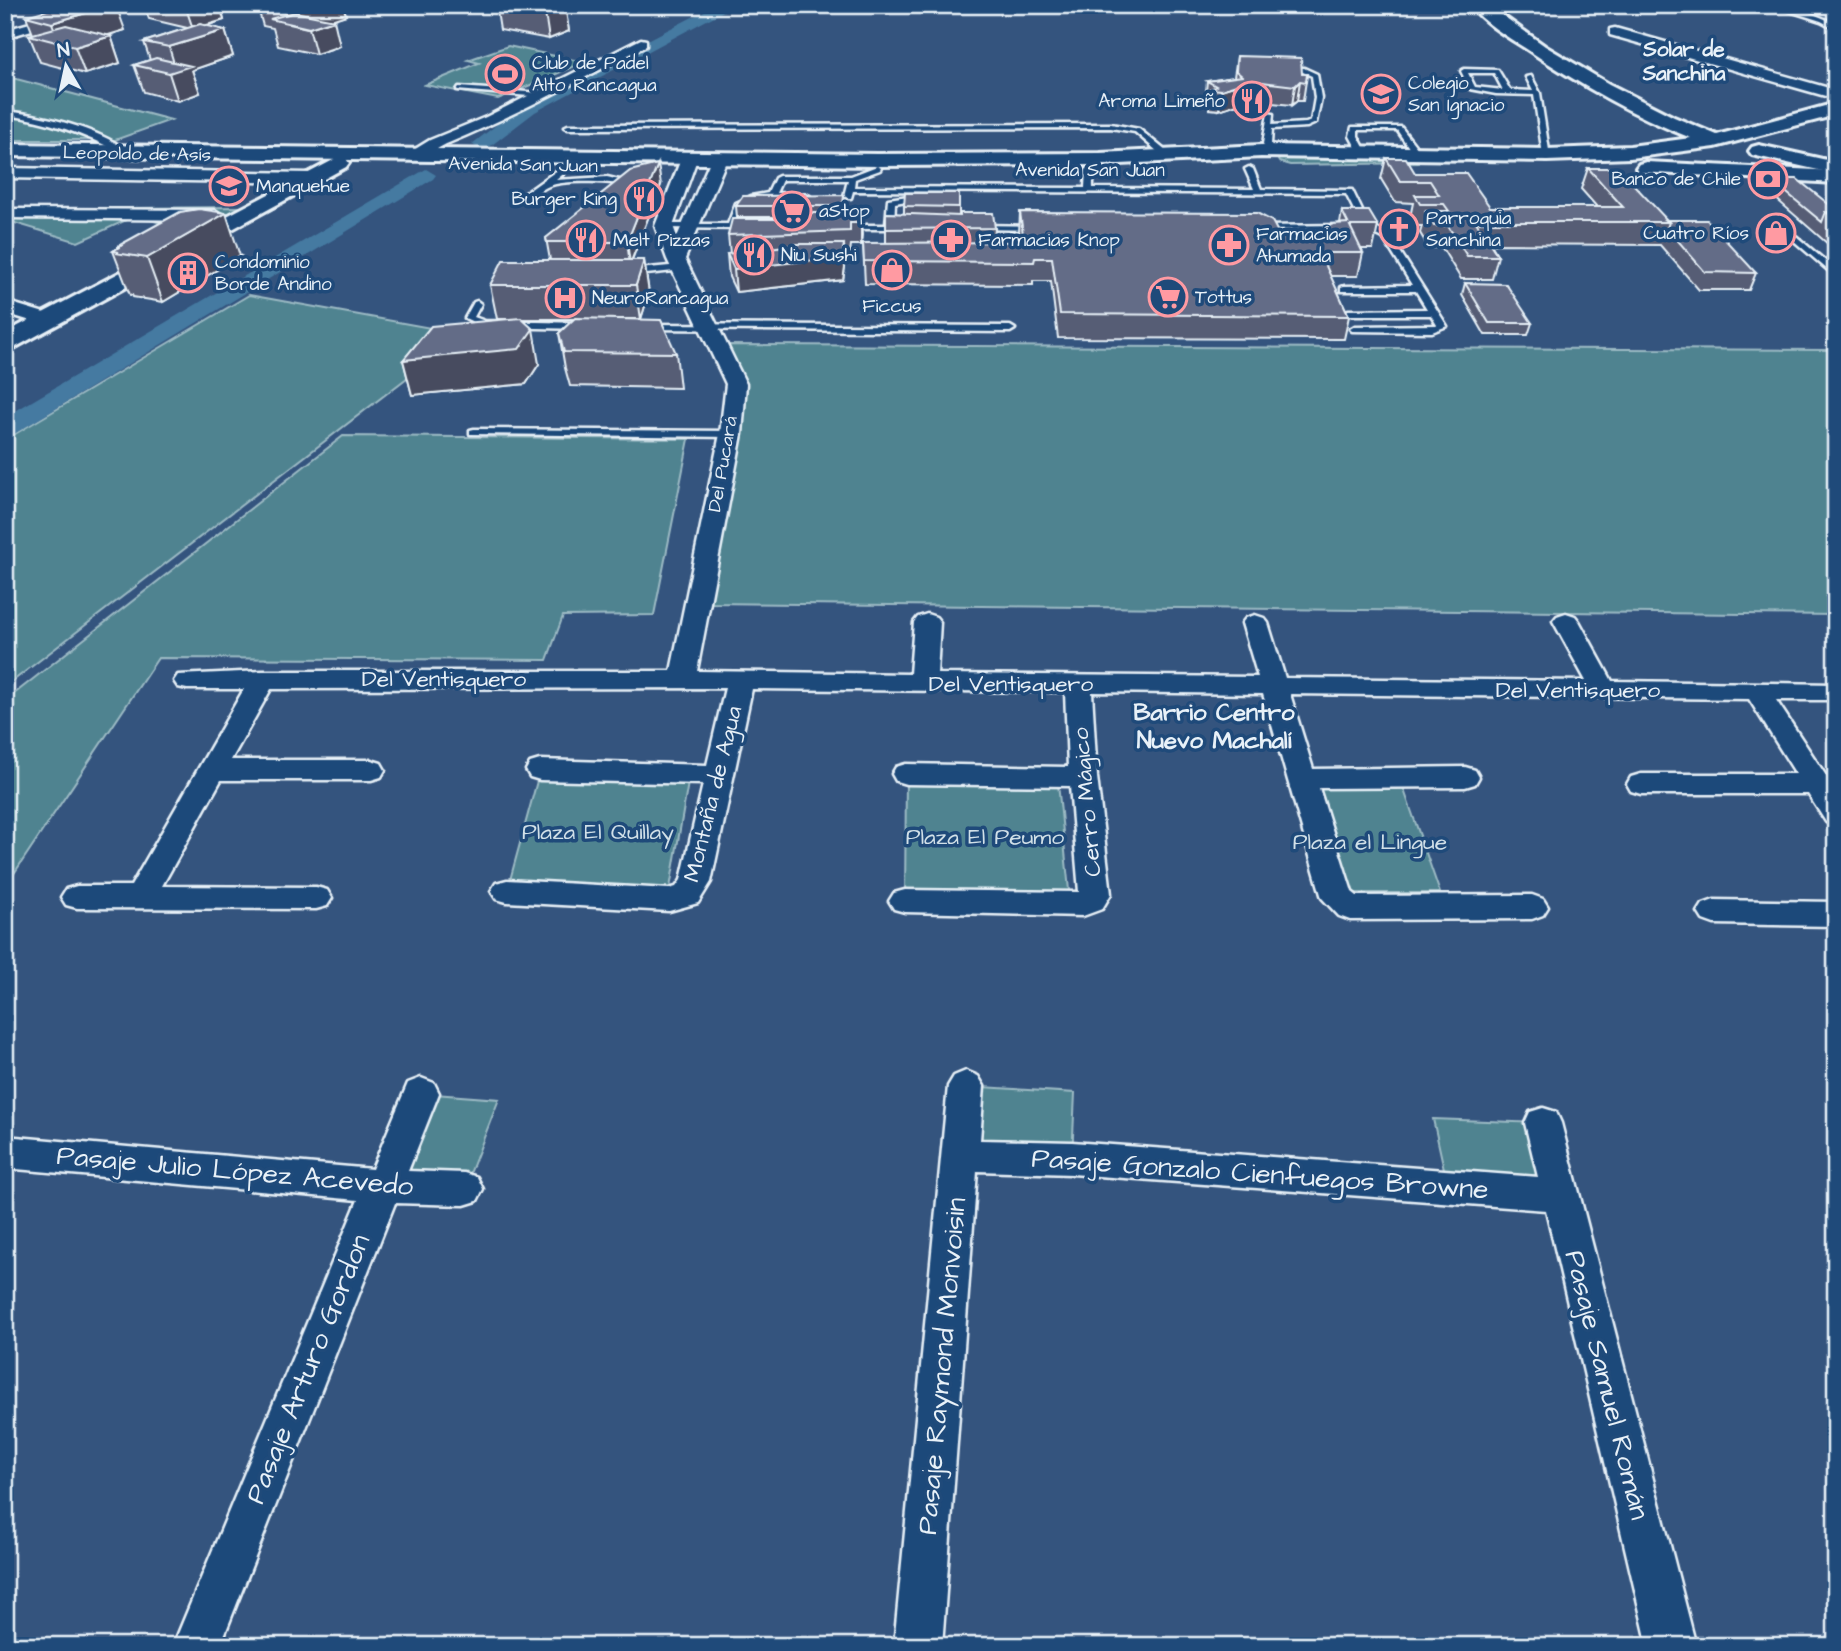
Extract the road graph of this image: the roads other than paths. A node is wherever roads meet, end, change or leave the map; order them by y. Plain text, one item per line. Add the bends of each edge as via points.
1 (109, 5) edge
2 (1478, 5) edge
3 (1503, 5) edge
4 (1774, 5) edge
5 (1836, 27) edge
6 (1615, 32) dead end
7 (5, 34) edge
8 (1630, 37) junction
9 (641, 43) dead end
10 (1664, 60) dead end
11 (1275, 68) edge
12 (1748, 69) junction
13 (1697, 71) dead end
14 (1529, 76) dead end
15 (459, 89) dead end
16 (1507, 91) junction
17 (1537, 93) junction
18 (541, 95) junction
19 (1836, 95) edge
20 (1836, 110) edge
21 (5, 113) edge
22 (1270, 114) edge
23 (568, 127) dead end
24 (1268, 127) junction
25 (1743, 135) junction
26 (1715, 141) junction
27 (1793, 143) junction
28 (5, 150) edge
29 (1272, 151) junction
30 (1759, 152) junction
31 (130, 156) junction
32 (412, 156) junction
33 (1168, 156) junction
34 (1836, 158) edge
35 (5, 159) edge
36 (347, 159) junction
37 (1321, 160) junction
38 (1553, 161) junction
39 (688, 163) junction
40 (717, 163) junction
41 (5, 166) edge
42 (569, 166) junction
43 (1619, 167) junction
44 (877, 168) junction
45 (1836, 168) edge
46 (1248, 169) junction
47 (780, 172) junction
48 (5, 173) edge
49 (1093, 173) junction
50 (1836, 177) edge
51 (311, 178) junction
52 (852, 178) junction
53 (548, 183) junction
54 (632, 184) edge
55 (849, 189) junction
56 (1258, 190) junction
57 (771, 195) junction
58 (527, 196) dead end
59 (810, 196) edge
60 (835, 196) edge
61 (966, 196) dead end
62 (15, 214) dead end
63 (244, 215) junction
64 (664, 226) junction
65 (691, 226) junction
66 (731, 226) junction
67 (1366, 226) junction
68 (759, 227) edge
69 (828, 227) edge
70 (890, 227) junction
71 (916, 227) edge
72 (968, 227) edge
73 (1043, 228) edge
74 (1250, 228) edge
75 (1796, 237) dead end
76 (678, 263) junction
77 (621, 273) edge
78 (1836, 275) edge
79 (1418, 288) junction
80 (1344, 289) dead end
81 (477, 304) dead end
82 (5, 307) edge
83 (1433, 312) junction
84 (1348, 313) edge
85 (47, 320) junction
86 (596, 326) edge
87 (638, 327) edge
88 (708, 328) junction
89 (1010, 329) dead end
90 (1356, 330) dead end
91 (5, 343) edge
92 (474, 432) dead end
93 (731, 434) junction
94 (1566, 621) dead end
95 (926, 622) dead end
96 (1255, 623) dead end
97 (263, 680) junction
98 (682, 680) junction
99 (740, 680) junction
100 (187, 681) dead end
101 (923, 684) junction
102 (1078, 684) junction
103 (1273, 688) junction
104 (1604, 690) junction
105 (1757, 691) junction
106 (1836, 692) edge
107 (214, 769) junction
108 (370, 770) dead end
109 (540, 770) dead end
110 (906, 774) dead end
111 (720, 775) junction
112 (1083, 777) junction
113 (1465, 777) dead end
114 (1302, 779) junction
115 (1641, 784) dead end
116 (1817, 784) junction
117 (1836, 814) edge
118 (507, 891) dead end
119 (77, 897) dead end
120 (141, 898) junction
121 (316, 898) dead end
122 (905, 901) dead end
123 (1532, 907) dead end
124 (1714, 912) dead end
125 (1836, 915) edge
126 (966, 1086) dead end
127 (421, 1093) dead end
128 (1543, 1123) dead end
129 (5, 1152) edge
130 (961, 1155) junction
131 (381, 1186) junction
132 (464, 1189) dead end
133 (1559, 1195) junction
134 (196, 1646) edge
135 (918, 1646) edge
136 (1672, 1646) edge

1 - 7 street
2 - 26 main road via 1509,31 1596,86
3 - 25 main road via 1528,26 1666,107
4 - 5 lane
6 - 8 street
8 - 10 street
8 - 12 street
9 - 18 street
11 - 24 lane via 1315,75 1320,99 1311,124
12 - 13 street
12 - 19 street
14 - 17 lane
15 - 18 lane
16 - 16 lane via 1472,88 1464,71 1496,71
16 - 17 lane
17 - 38 lane
18 - 32 street
20 - 25 main road, Avenida San Juan
21 - 31 lane via 93,136
22 - 24 lane
23 - 33 lane via 1111,126 1137,130
24 - 29 lane via 1267,144
25 - 26 main road, Avenida San Juan
25 - 27 main road
26 - 30 main road
26 - 38 main road, Avenida San Juan
27 - 30 main road, Avenida San Juan
27 - 34 main road
28 - 31 main road
29 - 33 main road, Avenida San Juan
29 - 37 main road, Avenida San Juan
30 - 43 main road, Avenida San Juan
30 - 45 main road
31 - 35 main road
31 - 36 main road
31 - 41 main road
32 - 36 main road, Avenida San Juan
32 - 39 main road, Avenida San Juan
33 - 49 main road, Avenida San Juan
36 - 42 main road, Avenida San Juan
36 - 51 main road
37 - 38 main road, Avenida San Juan
37 - 38 main road, Avenida San Juan via 1363,153 1417,153
37 - 46 main road, Avenida San Juan
38 - 43 main road, Avenida San Juan
39 - 40 main road, Avenida San Juan
39 - 42 main road, Avenida San Juan
39 - 64 street
40 - 47 main road, Avenida San Juan
40 - 49 main road, Avenida San Juan
40 - 65 street
42 - 53 lane
43 - 50 main road
44 - 47 main road, Avenida San Juan
44 - 49 main road, Avenida San Juan
44 - 52 lane
46 - 49 main road, Avenida San Juan
46 - 56 lane
47 - 52 lane
47 - 57 lane
48 - 51 street, Leopoldo de Asís
49 - 55 lane
49 - 56 lane
51 - 63 main road
52 - 55 lane
53 - 54 lane via 607,179
53 - 58 lane
55 - 60 lane via 848,196
56 - 67 lane via 1349,191
57 - 59 lane
57 - 66 lane via 742,203
61 - 70 lane via 891,201
62 - 63 street
63 - 85 main road
64 - 65 lane
64 - 76 street, Del Pucará
65 - 66 lane
65 - 76 street
66 - 68 lane
67 - 74 lane
67 - 79 lane via 1386,236
69 - 70 lane
70 - 71 lane
72 - 73 lane
75 - 78 lane
76 - 77 lane
76 - 88 street, Del Pucará
79 - 80 lane
79 - 83 lane
81 - 86 lane via 469,318 484,324
82 - 85 street
83 - 84 lane
83 - 90 lane via 1442,326 1439,328
85 - 91 main road
87 - 88 lane
88 - 89 lane
88 - 93 street, Del Pucará via 736,384
92 - 93 lane
93 - 98 street, Del Pucará
94 - 104 street
95 - 101 street
96 - 103 street
97 - 98 street, Del Ventisquero
97 - 100 street, Del Ventisquero
97 - 107 street
98 - 99 street, Del Ventisquero
99 - 101 street, Del Ventisquero
99 - 111 street, Montaña de Agua
101 - 102 street, Del Ventisquero
102 - 103 street, Del Ventisquero
102 - 112 street, Cerro Mágico
103 - 104 street, Del Ventisquero
103 - 114 street
104 - 105 street, Del Ventisquero
105 - 106 street, Del Ventisquero
105 - 116 street
107 - 108 street
107 - 120 street
109 - 111 street
110 - 112 street
111 - 118 street, Montaña de Agua via 696,882 687,895 668,900
112 - 122 street, Cerro Mágico via 1096,894 1091,901
113 - 114 street
114 - 123 street via 1343,905
115 - 116 street
116 - 117 street
119 - 120 street
120 - 121 street
124 - 125 street
126 - 130 street, Pasaje Raymond Monvoisin
127 - 131 street, Pasaje Arturo Gordon
128 - 133 street, Pasaje Samuel Román
129 - 131 street, Pasaje Julio López Acevedo
130 - 133 street, Pasaje Gonzalo Cienfuegos Browne via 1072,1158
130 - 135 street, Pasaje Raymond Monvoisin
131 - 132 street, Pasaje Julio López Acevedo
131 - 134 street, Pasaje Arturo Gordon
133 - 136 street, Pasaje Samuel Román

